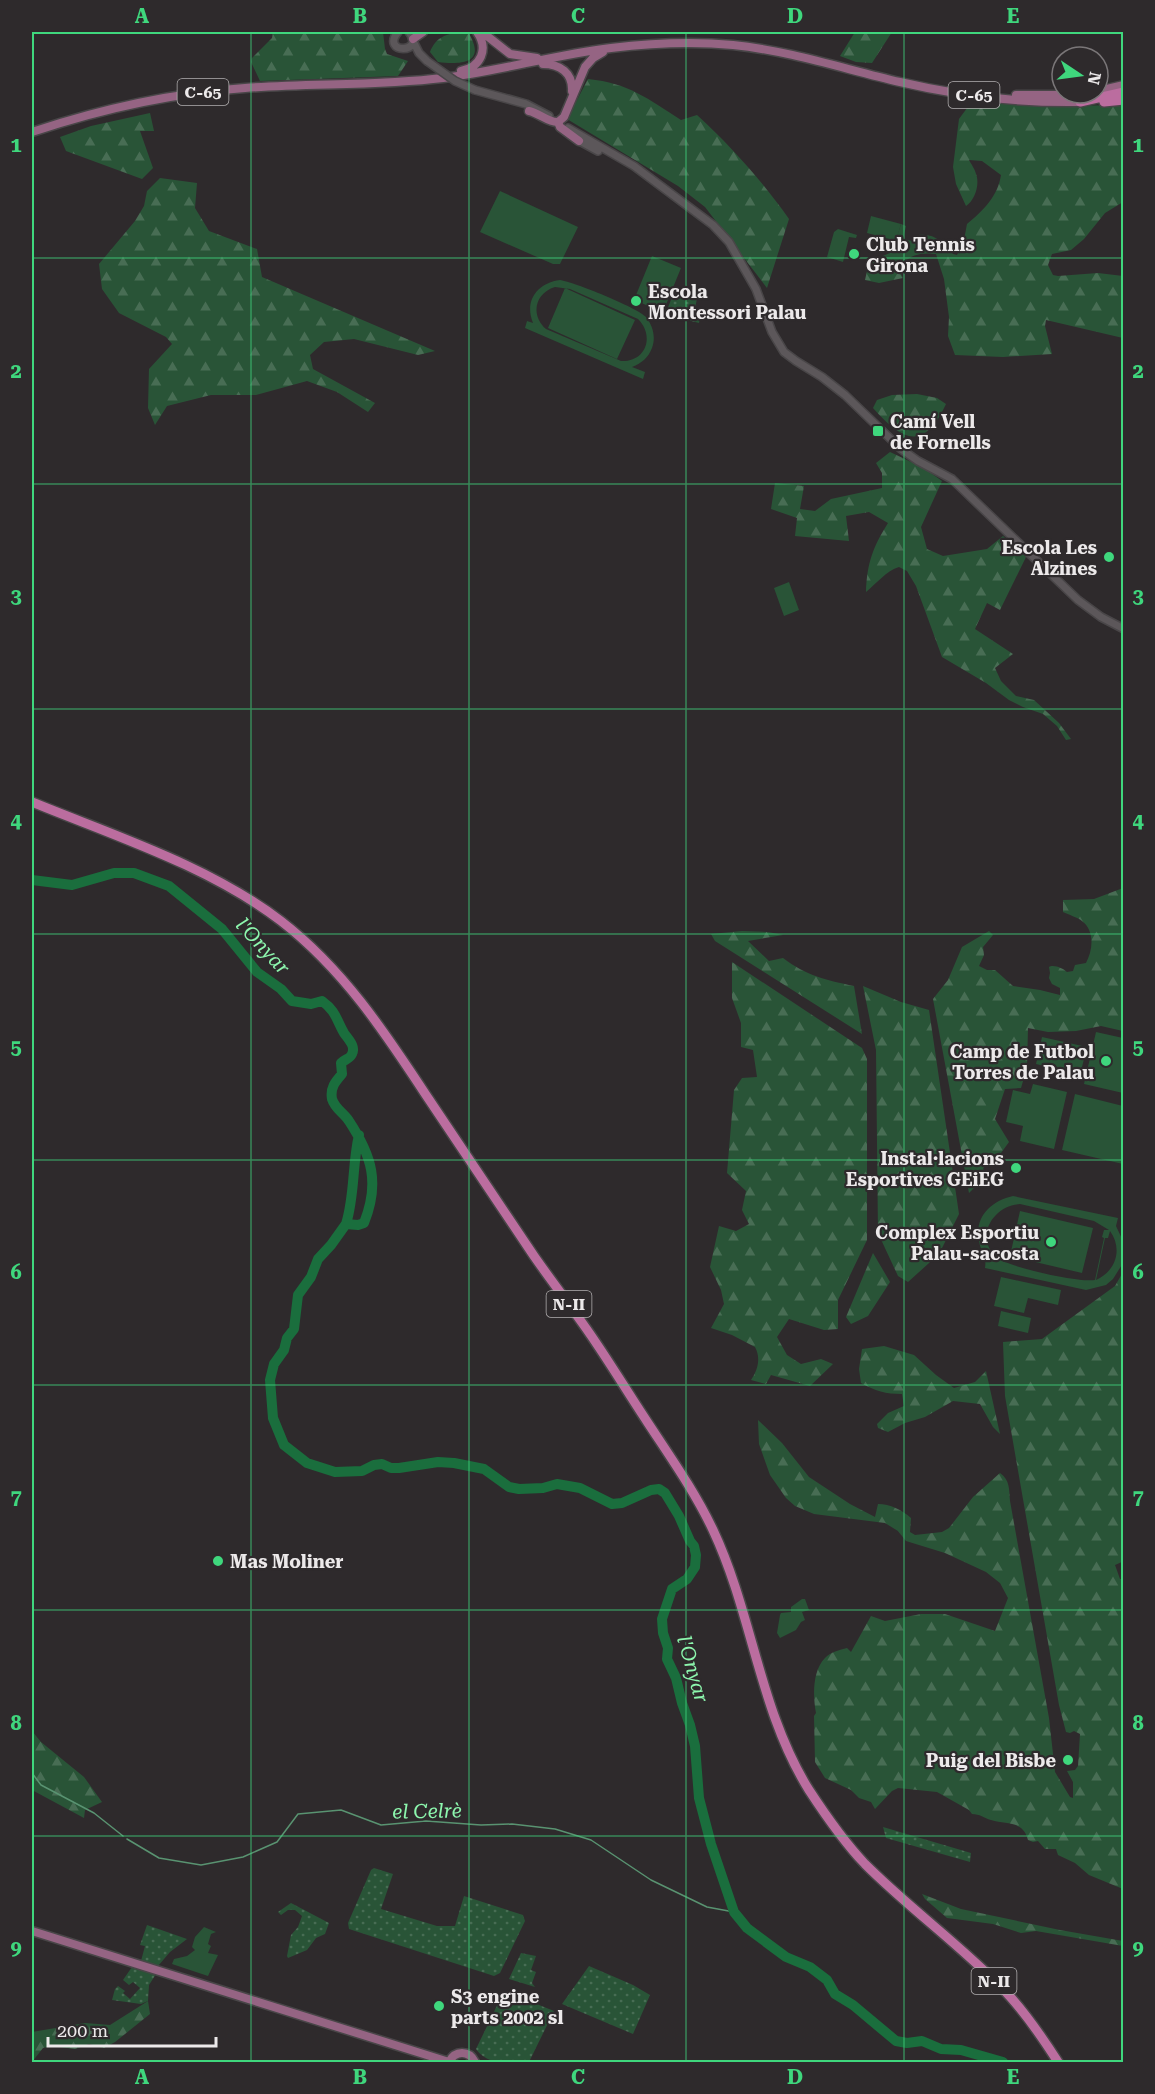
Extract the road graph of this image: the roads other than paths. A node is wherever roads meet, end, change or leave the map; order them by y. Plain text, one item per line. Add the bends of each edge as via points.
1 (391, 32) edge
2 (398, 32) edge
3 (423, 32) edge
4 (477, 32) edge
5 (482, 32) edge
6 (411, 37) edge
7 (394, 41) junction
8 (612, 48) junction
9 (404, 49) junction
10 (419, 53) junction
11 (559, 57) junction
12 (525, 64) junction
13 (402, 81) junction
14 (901, 82) junction
15 (1050, 95) edge
16 (498, 96) junction
17 (572, 98) junction
18 (1050, 101) edge
19 (529, 111) junction
20 (562, 115) junction
21 (548, 116) joint
22 (568, 129) joint
23 (32, 132) edge
24 (579, 141) junction
25 (620, 158) junction
26 (1124, 629) edge
27 (32, 802) edge
28 (32, 1931) edge
29 (449, 2062) edge
30 (475, 2062) edge
31 (1058, 2062) edge

1 - 7 street
2 - 7 street
3 - 6 main road
4 - 13 main road via 483,50 473,67
5 - 11 main road via 514,55
6 - 9 street via 410,46
6 - 10 street
7 - 9 street
8 - 11 main road, C-65
8 - 14 main road, C-65 via 683,42 756,48
8 - 17 main road via 588,62
9 - 10 street
10 - 16 street, bridge via 455,81
11 - 12 main road, C-65
12 - 13 main road, C-65
12 - 17 main road via 551,64 564,69 572,82
13 - 23 main road, C-65 via 180,95 102,111
14 - 15 main road via 1014,96
14 - 18 main road, C-65 via 1005,99
16 - 19 street
16 - 21 street
17 - 20 main road
19 - 20 main road via 554,122
19 - 24 street
20 - 21 main road
20 - 22 main road
20 - 24 main road via 560,127
22 - 25 street
24 - 25 street
25 - 26 street via 702,215 724,237 756,289 784,352 845,395 901,449 952,479 1078,600
27 - 31 highway, N-II via 183,864 254,902 326,960 364,1003 584,1325 700,1503 733,1580 777,1724 814,1798 863,1861 1005,1991
28 - 29 main road
29 - 30 main road via 463,2053

